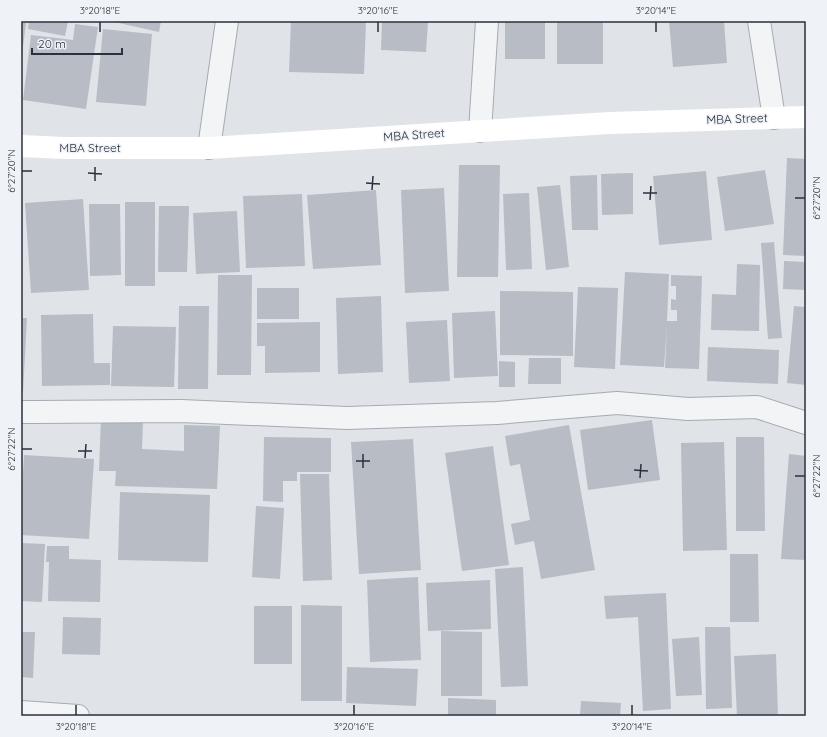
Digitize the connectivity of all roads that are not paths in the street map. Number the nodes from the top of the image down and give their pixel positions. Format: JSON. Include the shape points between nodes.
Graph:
{"nodes":[{"id":1,"x":227,"y":21,"type":"edge"},
{"id":2,"x":487,"y":21,"type":"edge"},
{"id":3,"x":759,"y":21,"type":"edge"},
{"id":4,"x":806,"y":117,"type":"edge"},
{"id":5,"x":774,"y":118,"type":"junction"},
{"id":6,"x":480,"y":131,"type":"junction"},
{"id":7,"x":21,"y":146,"type":"edge"},
{"id":8,"x":209,"y":148,"type":"junction"},
{"id":9,"x":21,"y":412,"type":"edge"},
{"id":10,"x":806,"y":423,"type":"edge"},
{"id":11,"x":21,"y":712,"type":"edge"},
{"id":12,"x":78,"y":716,"type":"edge"}],
"edges":[{"from":1,"to":8,"type":"street"},
{"from":2,"to":6,"type":"street"},
{"from":3,"to":5,"type":"street"},
{"from":4,"to":5,"type":"street","name":"MBA Street"},
{"from":5,"to":6,"type":"street","name":"MBA Street","via":[[610,123]]},
{"from":6,"to":8,"type":"street","name":"MBA Street"},
{"from":7,"to":8,"type":"street","name":"MBA Street"},
{"from":9,"to":10,"type":"street","via":[[181,411],[347,418],[497,414],[617,403],[688,409],[757,407]]},
{"from":11,"to":12,"type":"street"}]}
